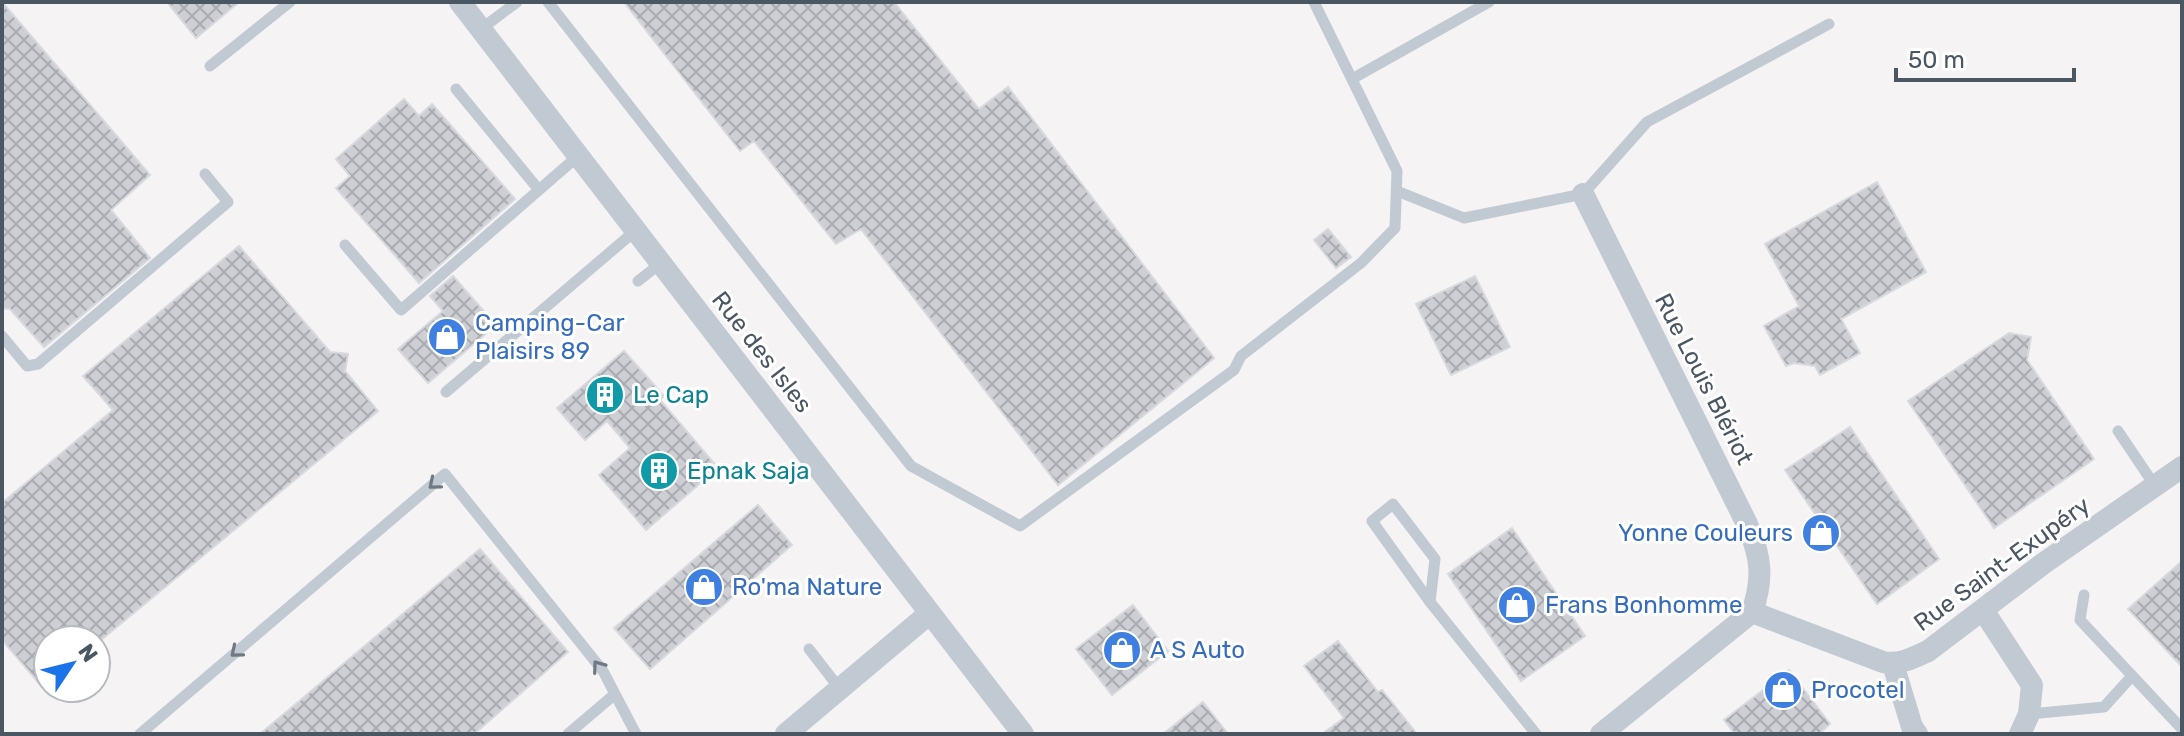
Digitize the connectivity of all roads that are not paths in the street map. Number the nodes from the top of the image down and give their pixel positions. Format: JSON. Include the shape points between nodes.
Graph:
{"nodes":[{"id":1,"x":290,"y":2,"type":"edge"},
{"id":2,"x":460,"y":2,"type":"edge"},
{"id":3,"x":517,"y":2,"type":"edge"},
{"id":4,"x":548,"y":2,"type":"edge"},
{"id":5,"x":1314,"y":2,"type":"edge"},
{"id":6,"x":1489,"y":2,"type":"edge"},
{"id":7,"x":1829,"y":24,"type":"dead end"},
{"id":8,"x":481,"y":29,"type":"junction"},
{"id":9,"x":210,"y":66,"type":"dead end"},
{"id":10,"x":1352,"y":79,"type":"junction"},
{"id":11,"x":456,"y":89,"type":"dead end"},
{"id":12,"x":578,"y":156,"type":"junction"},
{"id":13,"x":205,"y":174,"type":"dead end"},
{"id":14,"x":539,"y":190,"type":"junction"},
{"id":15,"x":1397,"y":191,"type":"junction"},
{"id":16,"x":1583,"y":194,"type":"junction"},
{"id":17,"x":635,"y":231,"type":"junction"},
{"id":18,"x":345,"y":245,"type":"dead end"},
{"id":19,"x":661,"y":263,"type":"junction"},
{"id":20,"x":638,"y":281,"type":"dead end"},
{"id":21,"x":2,"y":336,"type":"edge"},
{"id":22,"x":446,"y":392,"type":"dead end"},
{"id":23,"x":2118,"y":431,"type":"dead end"},
{"id":24,"x":2182,"y":467,"type":"edge"},
{"id":25,"x":2155,"y":486,"type":"junction"},
{"id":26,"x":2084,"y":595,"type":"dead end"},
{"id":27,"x":1430,"y":602,"type":"junction"},
{"id":28,"x":1755,"y":602,"type":"junction"},
{"id":29,"x":1983,"y":610,"type":"junction"},
{"id":30,"x":930,"y":613,"type":"junction"},
{"id":31,"x":809,"y":649,"type":"dead end"},
{"id":32,"x":1896,"y":674,"type":"junction"},
{"id":33,"x":2132,"y":676,"type":"junction"},
{"id":34,"x":840,"y":689,"type":"junction"},
{"id":35,"x":615,"y":694,"type":"junction"},
{"id":36,"x":2024,"y":724,"type":"edge"},
{"id":37,"x":2182,"y":729,"type":"edge"},
{"id":38,"x":140,"y":734,"type":"edge"},
{"id":39,"x":568,"y":734,"type":"edge"},
{"id":40,"x":636,"y":734,"type":"edge"},
{"id":41,"x":786,"y":734,"type":"edge"},
{"id":42,"x":1023,"y":734,"type":"edge"},
{"id":43,"x":1536,"y":734,"type":"edge"},
{"id":44,"x":1601,"y":734,"type":"edge"},
{"id":45,"x":1917,"y":734,"type":"edge"}],
"edges":[{"from":1,"to":9,"type":"lane"},
{"from":2,"to":8,"type":"street","name":"Rue des Isles"},
{"from":3,"to":8,"type":"lane"},
{"from":4,"to":15,"type":"lane","via":[[911,466],[1020,526],[1234,370],[1241,356],[1361,263],[1395,228]]},
{"from":5,"to":10,"type":"lane"},
{"from":6,"to":10,"type":"lane"},
{"from":7,"to":16,"type":"lane","via":[[1647,122]]},
{"from":8,"to":12,"type":"street","name":"Rue des Isles"},
{"from":10,"to":15,"type":"lane","via":[[1397,171]]},
{"from":11,"to":14,"type":"lane"},
{"from":12,"to":14,"type":"lane"},
{"from":12,"to":17,"type":"street","name":"Rue des Isles"},
{"from":13,"to":21,"type":"lane","via":[[228,202],[38,364],[27,366]]},
{"from":14,"to":18,"type":"lane","via":[[401,310]]},
{"from":15,"to":16,"type":"lane","via":[[1464,218]]},
{"from":16,"to":28,"type":"street","name":"Rue Louis Blériot","via":[[1758,550]]},
{"from":17,"to":19,"type":"street","name":"Rue des Isles"},
{"from":17,"to":22,"type":"lane"},
{"from":19,"to":20,"type":"lane"},
{"from":19,"to":30,"type":"street","name":"Rue des Isles"},
{"from":23,"to":25,"type":"lane"},
{"from":24,"to":25,"type":"street","name":"Rue Saint-Exupéry"},
{"from":25,"to":29,"type":"street","name":"Rue Saint-Exupéry"},
{"from":26,"to":33,"type":"lane","via":[[2080,620]]},
{"from":27,"to":27,"type":"lane","via":[[1435,559],[1393,504],[1372,521]]},
{"from":27,"to":43,"type":"lane"},
{"from":28,"to":32,"type":"street"},
{"from":28,"to":44,"type":"street"},
{"from":29,"to":32,"type":"street","name":"Rue Saint-Exupéry"},
{"from":29,"to":36,"type":"street","via":[[2032,685]]},
{"from":30,"to":34,"type":"street"},
{"from":30,"to":42,"type":"street","name":"Rue des Isles"},
{"from":31,"to":34,"type":"lane"},
{"from":32,"to":45,"type":"street"},
{"from":33,"to":36,"type":"lane","via":[[2104,707]]},
{"from":33,"to":37,"type":"lane"},
{"from":34,"to":41,"type":"street"},
{"from":35,"to":38,"type":"lane","one_way":true,"via":[[603,671],[445,474]]},
{"from":35,"to":39,"type":"lane"},
{"from":35,"to":40,"type":"lane"}]}
